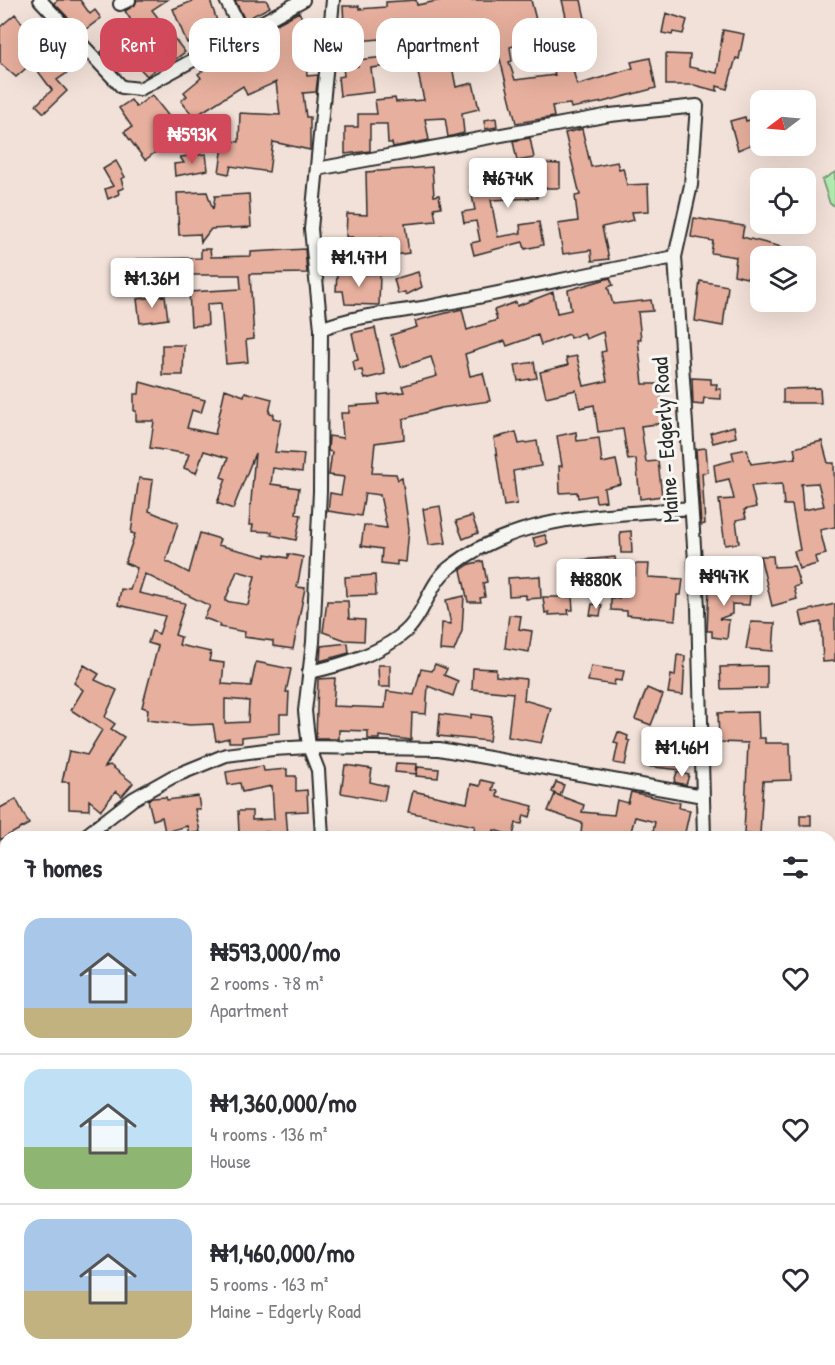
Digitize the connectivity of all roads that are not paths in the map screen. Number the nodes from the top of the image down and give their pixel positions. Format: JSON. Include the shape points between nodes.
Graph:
{"nodes":[{"id":1,"x":40,"y":0,"type":"edge"},
{"id":2,"x":225,"y":0,"type":"edge"},
{"id":3,"x":303,"y":0,"type":"edge"},
{"id":4,"x":333,"y":0,"type":"edge"},
{"id":5,"x":235,"y":18,"type":"edge"},
{"id":6,"x":271,"y":18,"type":"edge"},
{"id":7,"x":189,"y":63,"type":"edge"},
{"id":8,"x":317,"y":169,"type":"junction"},
{"id":9,"x":675,"y":257,"type":"junction"},
{"id":10,"x":321,"y":329,"type":"junction"},
{"id":11,"x":690,"y":508,"type":"junction"},
{"id":12,"x":309,"y":672,"type":"junction"},
{"id":13,"x":309,"y":747,"type":"junction"},
{"id":14,"x":703,"y":796,"type":"junction"},
{"id":15,"x":92,"y":831,"type":"edge"},
{"id":16,"x":322,"y":831,"type":"edge"},
{"id":17,"x":704,"y":831,"type":"edge"}],
"edges":[{"from":1,"to":7,"type":"street","via":[[122,87],[140,89]]},
{"from":2,"to":5,"type":"street"},
{"from":3,"to":6,"type":"street"},
{"from":4,"to":8,"type":"street"},
{"from":8,"to":9,"type":"street","name":"Maine - Edgerly Road","via":[[578,121],[697,106],[691,185]]},
{"from":8,"to":10,"type":"street","via":[[311,229]]},
{"from":9,"to":10,"type":"street","via":[[437,306],[337,322]]},
{"from":9,"to":11,"type":"street","name":"Maine - Edgerly Road"},
{"from":10,"to":12,"type":"street","via":[[320,491]]},
{"from":11,"to":12,"type":"street","via":[[592,514],[536,524],[481,548],[448,569],[409,628],[375,651],[341,665]]},
{"from":11,"to":14,"type":"street","name":"Maine - Edgerly Road","via":[[698,607]]},
{"from":12,"to":13,"type":"street","via":[[305,711]]},
{"from":13,"to":14,"type":"street","via":[[439,749]]},
{"from":13,"to":15,"type":"street","via":[[226,755],[172,777]]},
{"from":13,"to":16,"type":"street","via":[[318,770]]},
{"from":14,"to":17,"type":"street","name":"Maine - Edgerly Road"}]}
